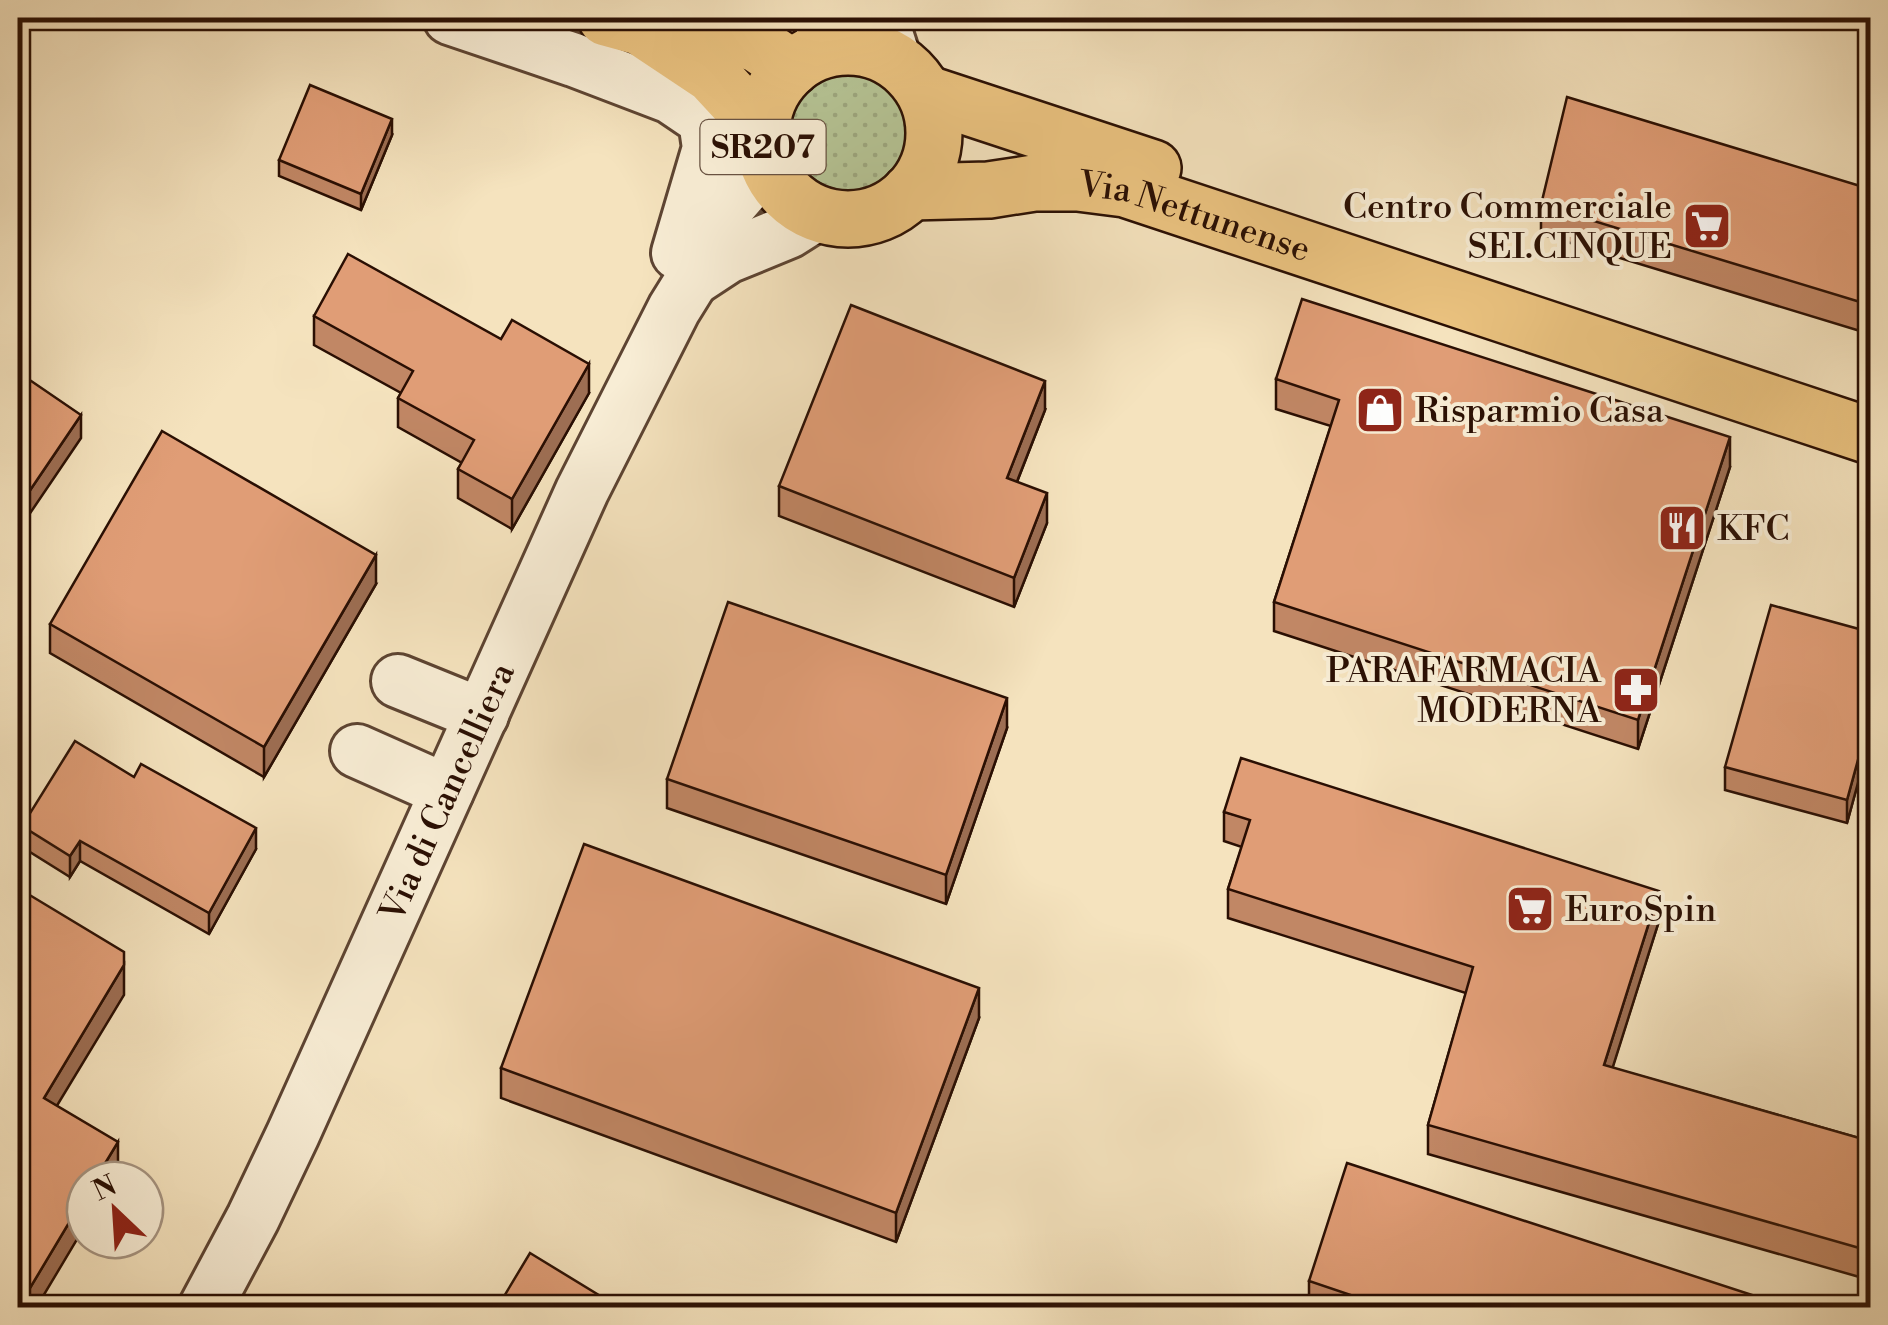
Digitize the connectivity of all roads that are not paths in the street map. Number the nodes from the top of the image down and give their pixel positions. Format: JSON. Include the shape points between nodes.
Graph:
{"nodes":[{"id":1,"x":450,"y":18,"type":"edge"},
{"id":2,"x":622,"y":22,"type":"edge"},
{"id":3,"x":814,"y":47,"type":"edge"},
{"id":4,"x":900,"y":57,"type":"edge"},
{"id":5,"x":765,"y":146,"type":"junction"},
{"id":6,"x":910,"y":192,"type":"junction"},
{"id":7,"x":818,"y":213,"type":"junction"},
{"id":8,"x":683,"y":295,"type":"junction"},
{"id":9,"x":1870,"y":398,"type":"edge"},
{"id":10,"x":1870,"y":436,"type":"edge"},
{"id":11,"x":398,"y":681,"type":"dead end"},
{"id":12,"x":482,"y":716,"type":"junction"},
{"id":13,"x":358,"y":751,"type":"dead end"},
{"id":14,"x":447,"y":791,"type":"junction"},
{"id":15,"x":204,"y":1308,"type":"edge"}],
"edges":[{"from":1,"to":8,"type":"street","via":[[671,97],[704,120],[709,148],[669,285]]},
{"from":2,"to":3,"type":"main road","number":"SR207"},
{"from":2,"to":5,"type":"main road","number":"SR207","via":[[712,75]]},
{"from":3,"to":4,"type":"main road","name":"Via Nettunense"},
{"from":3,"to":5,"type":"main road","number":"SR207","via":[[766,106]]},
{"from":4,"to":6,"type":"main road","via":[[933,118],[926,170]]},
{"from":4,"to":9,"type":"main road","name":"Via Nettunense"},
{"from":5,"to":7,"type":"main road","number":"SR207","via":[[775,179]]},
{"from":5,"to":8,"type":"street","name":"Via di Cancelliera"},
{"from":6,"to":7,"type":"main road","name":"Via Nettunense","number":"SR207","via":[[867,217]]},
{"from":6,"to":10,"type":"main road","name":"Via Nettunense","number":"SR207","via":[[1034,182],[1125,189]]},
{"from":7,"to":8,"type":"street","via":[[726,257]]},
{"from":8,"to":12,"type":"street","name":"Via di Cancelliera","via":[[582,491]]},
{"from":11,"to":12,"type":"street"},
{"from":12,"to":14,"type":"street","name":"Via di Cancelliera"},
{"from":13,"to":14,"type":"street"},
{"from":14,"to":15,"type":"street","name":"Via di Cancelliera","via":[[293,1134]]}]}
